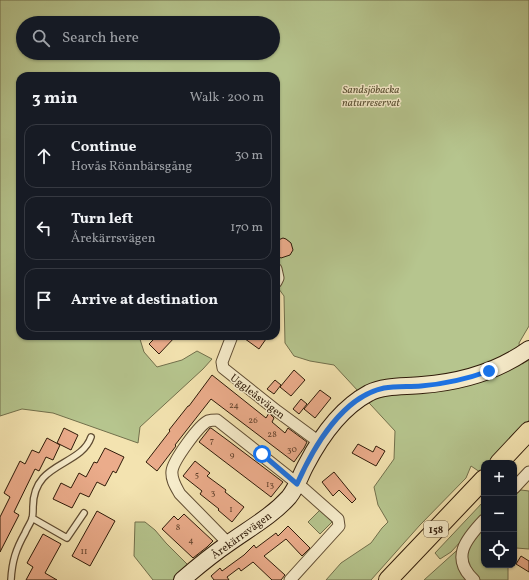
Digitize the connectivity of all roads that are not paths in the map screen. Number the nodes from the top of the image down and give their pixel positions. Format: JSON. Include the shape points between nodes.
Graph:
{"nodes":[{"id":1,"x":230,"y":340,"type":"edge"},
{"id":2,"x":529,"y":349,"type":"edge"},
{"id":3,"x":529,"y":431,"type":"edge"},
{"id":4,"x":91,"y":437,"type":"dead end"},
{"id":5,"x":318,"y":442,"type":"junction"},
{"id":6,"x":529,"y":447,"type":"edge"},
{"id":7,"x":502,"y":460,"type":"edge"},
{"id":8,"x":517,"y":460,"type":"edge"},
{"id":9,"x":529,"y":472,"type":"edge"},
{"id":10,"x":481,"y":482,"type":"edge"},
{"id":11,"x":297,"y":484,"type":"junction"},
{"id":12,"x":517,"y":485,"type":"edge"},
{"id":13,"x":482,"y":496,"type":"edge"},
{"id":14,"x":84,"y":512,"type":"dead end"},
{"id":15,"x":32,"y":518,"type":"junction"},
{"id":16,"x":481,"y":524,"type":"edge"},
{"id":17,"x":228,"y":543,"type":"junction"},
{"id":18,"x":11,"y":580,"type":"edge"},
{"id":19,"x":182,"y":580,"type":"edge"},
{"id":20,"x":290,"y":580,"type":"edge"},
{"id":21,"x":388,"y":580,"type":"edge"},
{"id":22,"x":403,"y":580,"type":"edge"},
{"id":23,"x":474,"y":580,"type":"edge"}],
"edges":[{"from":1,"to":5,"type":"street","name":"Uggleåsvägen","via":[[222,362],[223,368]]},
{"from":2,"to":5,"type":"street","name":"Årekärrsvägen","via":[[507,363],[471,377],[438,384],[385,388],[370,392],[352,404]]},
{"from":3,"to":7,"type":"main road"},
{"from":4,"to":15,"type":"lane","via":[[78,454],[50,471],[42,479],[33,500]]},
{"from":5,"to":11,"type":"street","name":"Årekärrsvägen"},
{"from":6,"to":8,"type":"main road"},
{"from":9,"to":12,"type":"street"},
{"from":10,"to":21,"type":"main road","number":"158"},
{"from":11,"to":17,"type":"street","name":"Årekärrsvägen","via":[[290,496],[276,509]]},
{"from":11,"to":17,"type":"street","via":[[217,420],[204,424],[175,460],[173,480],[180,494]]},
{"from":11,"to":20,"type":"street","via":[[338,519],[339,526]]},
{"from":13,"to":22,"type":"main road","number":"158"},
{"from":14,"to":15,"type":"lane","via":[[68,538]]},
{"from":15,"to":18,"type":"lane","via":[[12,563]]},
{"from":16,"to":23,"type":"street","via":[[461,556],[466,572]]},
{"from":17,"to":19,"type":"street","name":"Årekärrsvägen"}]}
